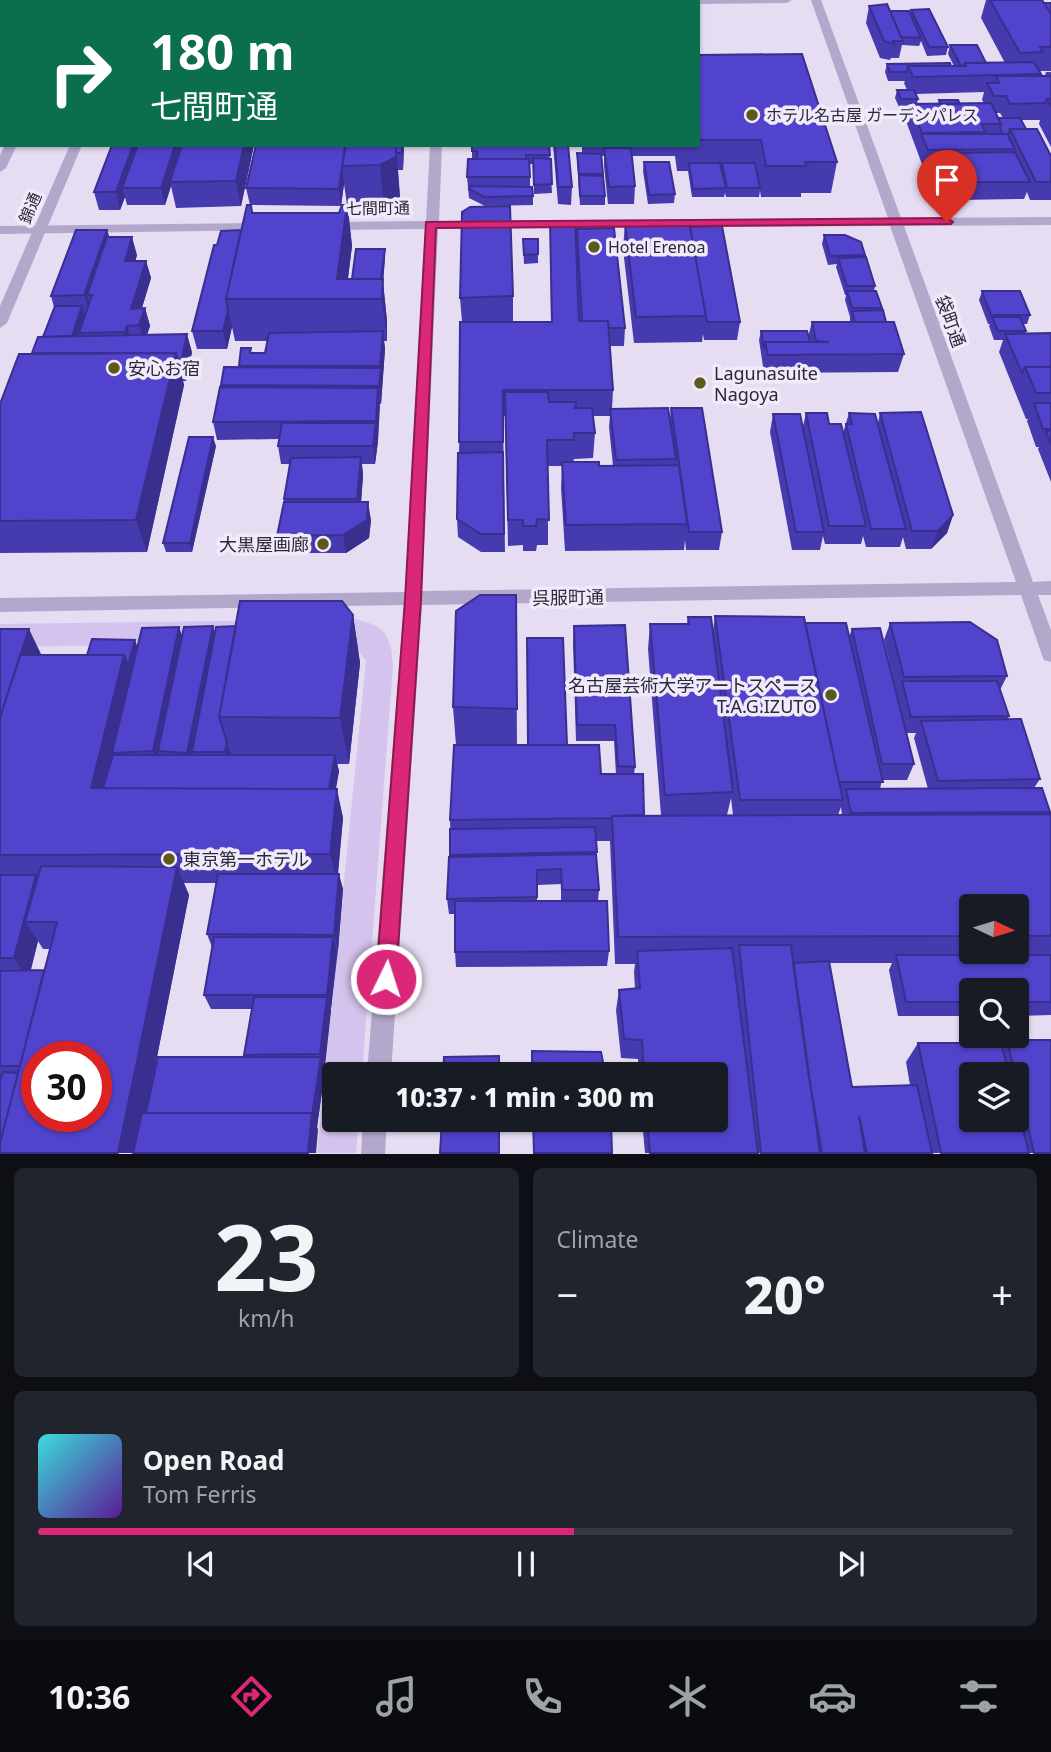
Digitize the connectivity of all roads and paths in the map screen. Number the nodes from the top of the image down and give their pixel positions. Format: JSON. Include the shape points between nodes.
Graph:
{"nodes":[{"id":1,"x":787,"y":0,"type":"edge"},
{"id":2,"x":816,"y":0,"type":"edge"},
{"id":3,"x":700,"y":1,"type":"edge"},
{"id":4,"x":10,"y":147,"type":"edge"},
{"id":5,"x":75,"y":147,"type":"edge"},
{"id":6,"x":436,"y":147,"type":"edge"},
{"id":7,"x":0,"y":168,"type":"edge"},
{"id":8,"x":1051,"y":221,"type":"edge"},
{"id":9,"x":895,"y":222,"type":"junction"},
{"id":10,"x":430,"y":225,"type":"junction"},
{"id":11,"x":280,"y":226,"type":"edge"},
{"id":12,"x":307,"y":226,"type":"edge"},
{"id":13,"x":39,"y":229,"type":"junction"},
{"id":14,"x":0,"y":230,"type":"edge"},
{"id":15,"x":0,"y":323,"type":"edge"},
{"id":16,"x":1027,"y":588,"type":"junction"},
{"id":17,"x":1051,"y":588,"type":"edge"},
{"id":18,"x":413,"y":600,"type":"junction"},
{"id":19,"x":0,"y":605,"type":"edge"},
{"id":20,"x":1051,"y":655,"type":"edge"},
{"id":21,"x":380,"y":1062,"type":"edge"},
{"id":22,"x":374,"y":1132,"type":"edge"},
{"id":23,"x":373,"y":1153,"type":"edge"}],
"edges":[{"from":1,"to":3,"type":"street"},
{"from":2,"to":9,"type":"street","name":"袋町通"},
{"from":4,"to":7,"type":"street"},
{"from":5,"to":13,"type":"street","name":"錦通"},
{"from":6,"to":10,"type":"street"},
{"from":8,"to":9,"type":"street","name":"七間町通"},
{"from":9,"to":10,"type":"street","name":"七間町通"},
{"from":9,"to":16,"type":"street","name":"袋町通"},
{"from":10,"to":12,"type":"street","name":"七間町通"},
{"from":10,"to":18,"type":"street"},
{"from":11,"to":13,"type":"street"},
{"from":13,"to":14,"type":"street"},
{"from":13,"to":15,"type":"street","name":"錦通"},
{"from":16,"to":17,"type":"street","name":"呉服町通"},
{"from":16,"to":18,"type":"street","name":"呉服町通"},
{"from":16,"to":20,"type":"street","name":"袋町通"},
{"from":18,"to":19,"type":"street","name":"呉服町通"},
{"from":18,"to":21,"type":"street"},
{"from":22,"to":23,"type":"street"}]}
